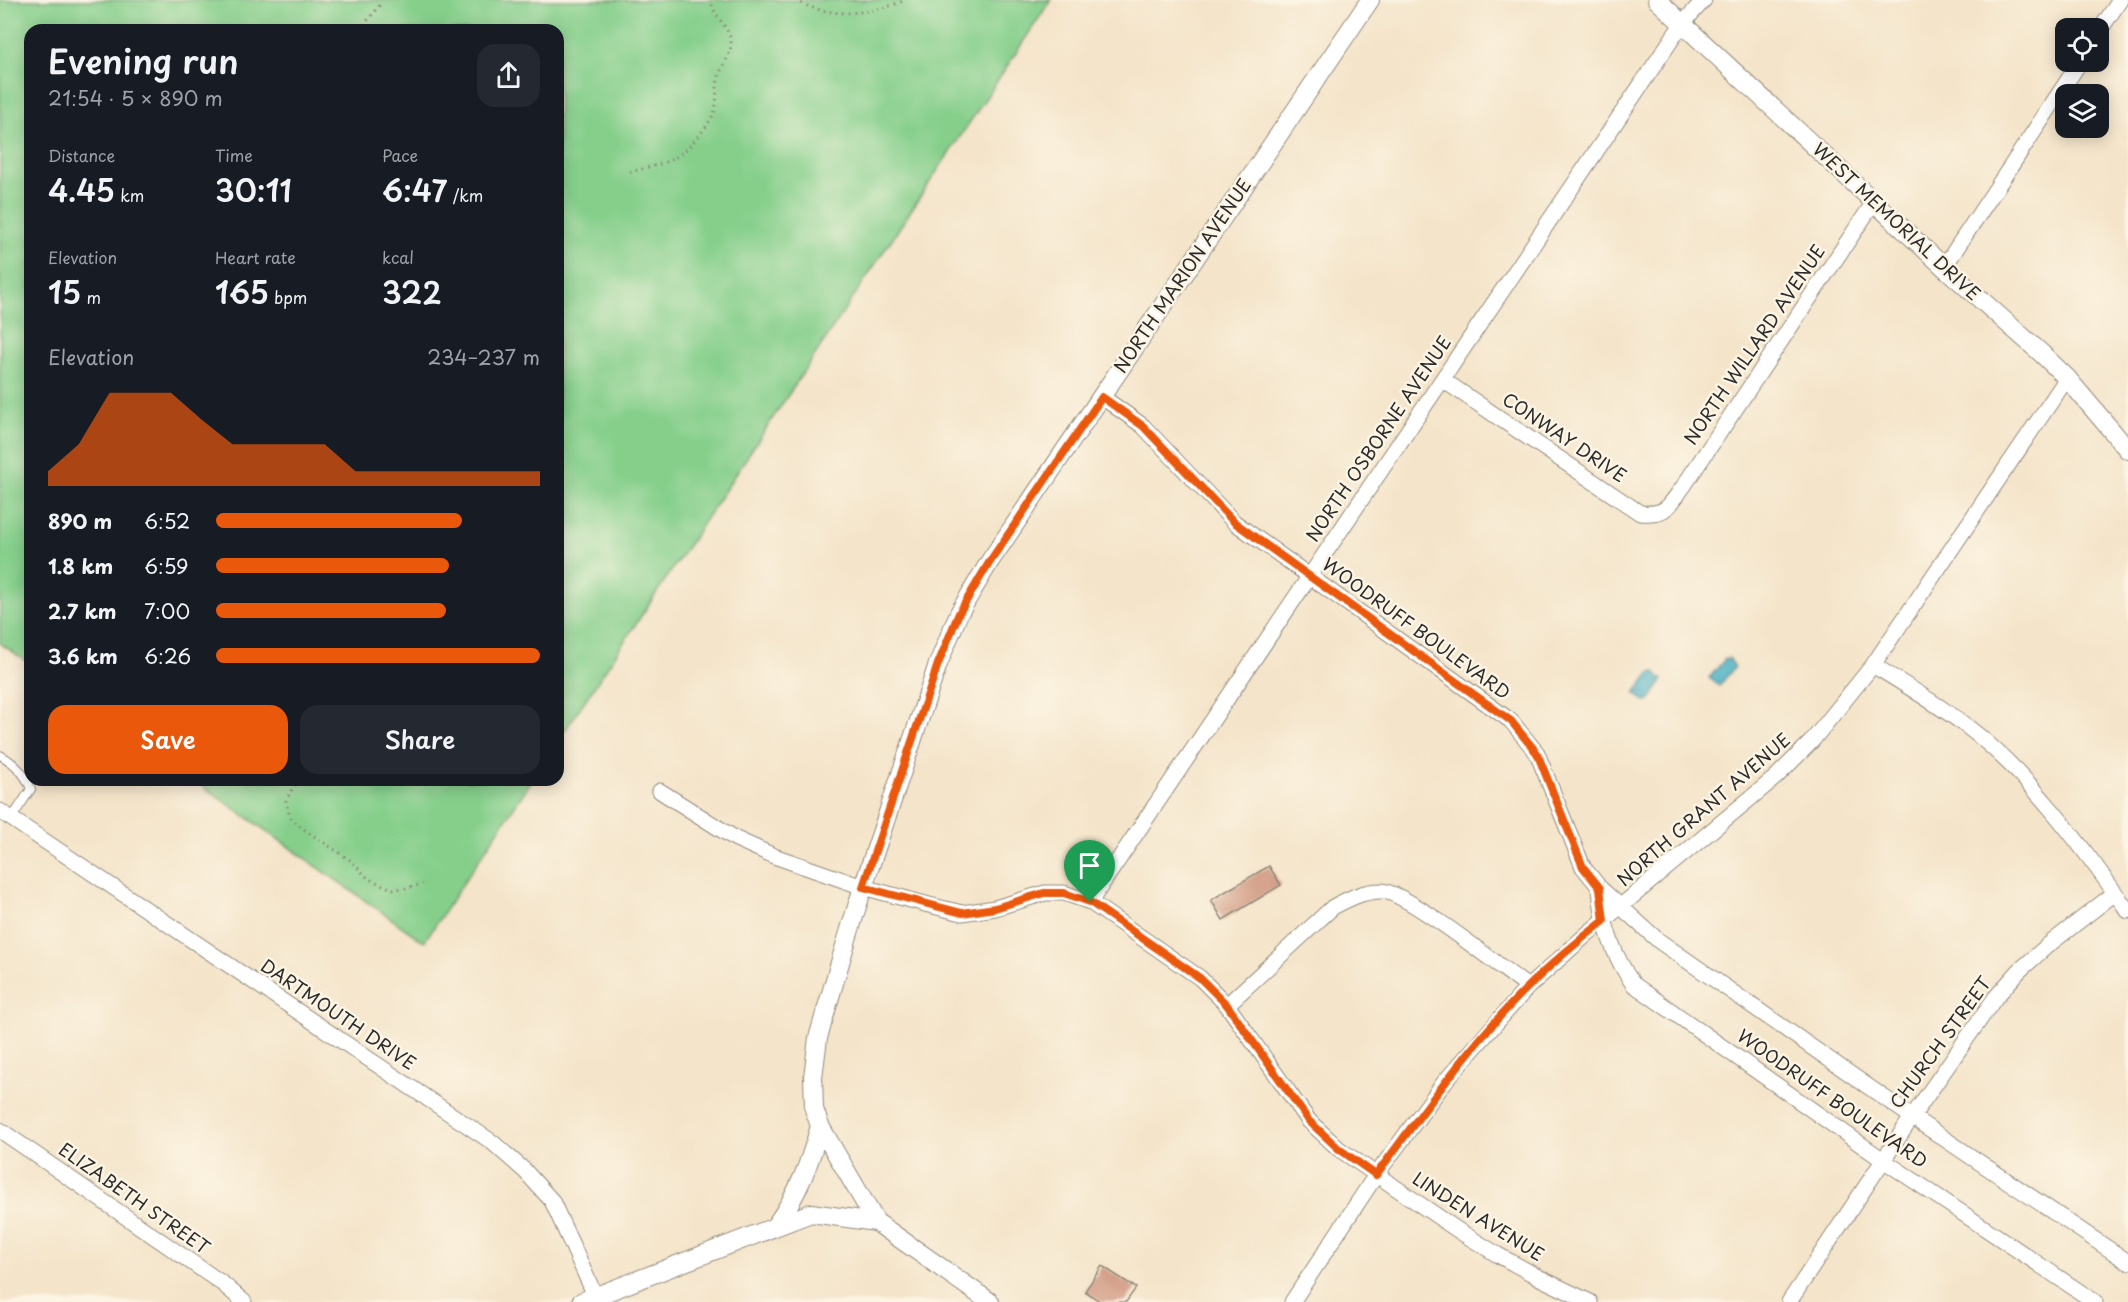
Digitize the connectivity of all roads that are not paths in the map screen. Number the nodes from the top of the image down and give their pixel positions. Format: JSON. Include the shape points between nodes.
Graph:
{"nodes":[{"id":1,"x":1370,"y":0,"type":"edge"},
{"id":2,"x":1657,"y":0,"type":"edge"},
{"id":3,"x":1704,"y":0,"type":"edge"},
{"id":4,"x":2120,"y":0,"type":"edge"},
{"id":5,"x":2108,"y":18,"type":"edge"},
{"id":6,"x":1682,"y":24,"type":"junction"},
{"id":7,"x":2073,"y":72,"type":"edge"},
{"id":8,"x":1874,"y":202,"type":"junction"},
{"id":9,"x":1944,"y":267,"type":"junction"},
{"id":10,"x":2067,"y":378,"type":"junction"},
{"id":11,"x":1443,"y":380,"type":"junction"},
{"id":12,"x":1102,"y":397,"type":"junction"},
{"id":13,"x":2128,"y":450,"type":"edge"},
{"id":14,"x":1667,"y":508,"type":"joint"},
{"id":15,"x":1310,"y":576,"type":"junction"},
{"id":16,"x":1873,"y":665,"type":"junction"},
{"id":17,"x":0,"y":755,"type":"edge"},
{"id":18,"x":24,"y":774,"type":"edge"},
{"id":19,"x":30,"y":786,"type":"edge"},
{"id":20,"x":660,"y":791,"type":"dead end"},
{"id":21,"x":6,"y":815,"type":"edge"},
{"id":22,"x":863,"y":887,"type":"junction"},
{"id":23,"x":1600,"y":888,"type":"junction"},
{"id":24,"x":2115,"y":893,"type":"junction"},
{"id":25,"x":1090,"y":902,"type":"junction"},
{"id":26,"x":1622,"y":906,"type":"junction"},
{"id":27,"x":2128,"y":911,"type":"edge"},
{"id":28,"x":1604,"y":921,"type":"junction"},
{"id":29,"x":1528,"y":987,"type":"junction"},
{"id":30,"x":1227,"y":1005,"type":"junction"},
{"id":31,"x":1912,"y":1118,"type":"junction"},
{"id":32,"x":820,"y":1126,"type":"junction"},
{"id":33,"x":0,"y":1130,"type":"edge"},
{"id":34,"x":1883,"y":1160,"type":"junction"},
{"id":35,"x":1376,"y":1175,"type":"junction"},
{"id":36,"x":876,"y":1222,"type":"junction"},
{"id":37,"x":775,"y":1227,"type":"junction"},
{"id":38,"x":2128,"y":1262,"type":"edge"},
{"id":39,"x":592,"y":1300,"type":"edge"},
{"id":40,"x":244,"y":1302,"type":"edge"},
{"id":41,"x":990,"y":1302,"type":"edge"},
{"id":42,"x":1292,"y":1302,"type":"edge"},
{"id":43,"x":1590,"y":1302,"type":"edge"},
{"id":44,"x":1789,"y":1302,"type":"edge"},
{"id":45,"x":2095,"y":1302,"type":"edge"}],
"edges":[{"from":1,"to":12,"type":"street","name":"NORTH MARION AVENUE"},
{"from":2,"to":6,"type":"street","name":"WEST MEMORIAL DRIVE"},
{"from":3,"to":6,"type":"street","name":"NORTH OSBORNE AVENUE"},
{"from":4,"to":5,"type":"street"},
{"from":6,"to":8,"type":"street","name":"WEST MEMORIAL DRIVE"},
{"from":6,"to":11,"type":"street","name":"NORTH OSBORNE AVENUE"},
{"from":7,"to":9,"type":"street"},
{"from":8,"to":9,"type":"street","name":"WEST MEMORIAL DRIVE"},
{"from":8,"to":14,"type":"street","name":"NORTH WILLARD AVENUE"},
{"from":9,"to":10,"type":"street","name":"WEST MEMORIAL DRIVE"},
{"from":10,"to":13,"type":"street","name":"WEST MEMORIAL DRIVE"},
{"from":10,"to":16,"type":"street","name":"NORTH GRANT AVENUE"},
{"from":11,"to":14,"type":"street","name":"CONWAY DRIVE","via":[[1640,513],[1655,514]]},
{"from":11,"to":15,"type":"street","name":"NORTH OSBORNE AVENUE"},
{"from":12,"to":15,"type":"street","name":"WOODRUFF BOULEVARD","via":[[1143,426],[1234,522]]},
{"from":12,"to":22,"type":"street","name":"NORTH MARION AVENUE","via":[[959,613]]},
{"from":15,"to":23,"type":"street","name":"WOODRUFF BOULEVARD","via":[[1511,721],[1537,753],[1583,867]]},
{"from":15,"to":25,"type":"street","name":"NORTH OSBORNE AVENUE"},
{"from":16,"to":24,"type":"street","via":[[1966,726],[2006,761],[2042,798]]},
{"from":16,"to":26,"type":"street","name":"NORTH GRANT AVENUE","via":[[1811,742],[1776,777]]},
{"from":17,"to":18,"type":"lane"},
{"from":19,"to":21,"type":"lane"},
{"from":20,"to":22,"type":"street","name":"LINDEN AVENUE","via":[[736,839]]},
{"from":21,"to":39,"type":"street","name":"DARTMOUTH DRIVE","via":[[492,1142],[552,1201]]},
{"from":22,"to":25,"type":"street","name":"LINDEN AVENUE","via":[[962,913],[1044,893],[1064,893]]},
{"from":22,"to":32,"type":"street","name":"NORTH MARION AVENUE","via":[[818,1038],[813,1077],[814,1109]]},
{"from":23,"to":26,"type":"street","name":"WOODRUFF BOULEVARD"},
{"from":23,"to":28,"type":"street","name":"WOODRUFF BOULEVARD"},
{"from":24,"to":27,"type":"street"},
{"from":24,"to":31,"type":"street","name":"CHURCH STREET","via":[[2019,971],[1995,998]]},
{"from":25,"to":30,"type":"street","name":"LINDEN AVENUE","via":[[1200,978]]},
{"from":26,"to":28,"type":"street","name":"NORTH GRANT AVENUE"},
{"from":26,"to":31,"type":"street","name":"WOODRUFF BOULEVARD","via":[[1659,941]]},
{"from":28,"to":29,"type":"street","name":"NORTH GRANT AVENUE"},
{"from":28,"to":34,"type":"street","name":"WOODRUFF BOULEVARD","via":[[1612,948],[1634,984]]},
{"from":29,"to":30,"type":"street","via":[[1410,901],[1383,890],[1353,896],[1333,907]]},
{"from":29,"to":35,"type":"street","name":"NORTH GRANT AVENUE","via":[[1446,1080]]},
{"from":30,"to":35,"type":"street","name":"LINDEN AVENUE","via":[[1309,1121]]},
{"from":31,"to":34,"type":"street","name":"CHURCH STREET"},
{"from":31,"to":38,"type":"street","name":"WOODRUFF BOULEVARD"},
{"from":32,"to":36,"type":"street","name":"NORTH MARION AVENUE"},
{"from":32,"to":37,"type":"street","via":[[810,1162],[793,1200]]},
{"from":33,"to":40,"type":"street","name":"ELIZABETH STREET"},
{"from":34,"to":44,"type":"street","name":"CHURCH STREET"},
{"from":34,"to":45,"type":"street","name":"WOODRUFF BOULEVARD"},
{"from":35,"to":42,"type":"street","name":"NORTH GRANT AVENUE"},
{"from":35,"to":43,"type":"street","name":"LINDEN AVENUE","via":[[1498,1255]]},
{"from":36,"to":37,"type":"street","via":[[811,1213]]},
{"from":36,"to":41,"type":"street"},
{"from":37,"to":39,"type":"street"}]}
